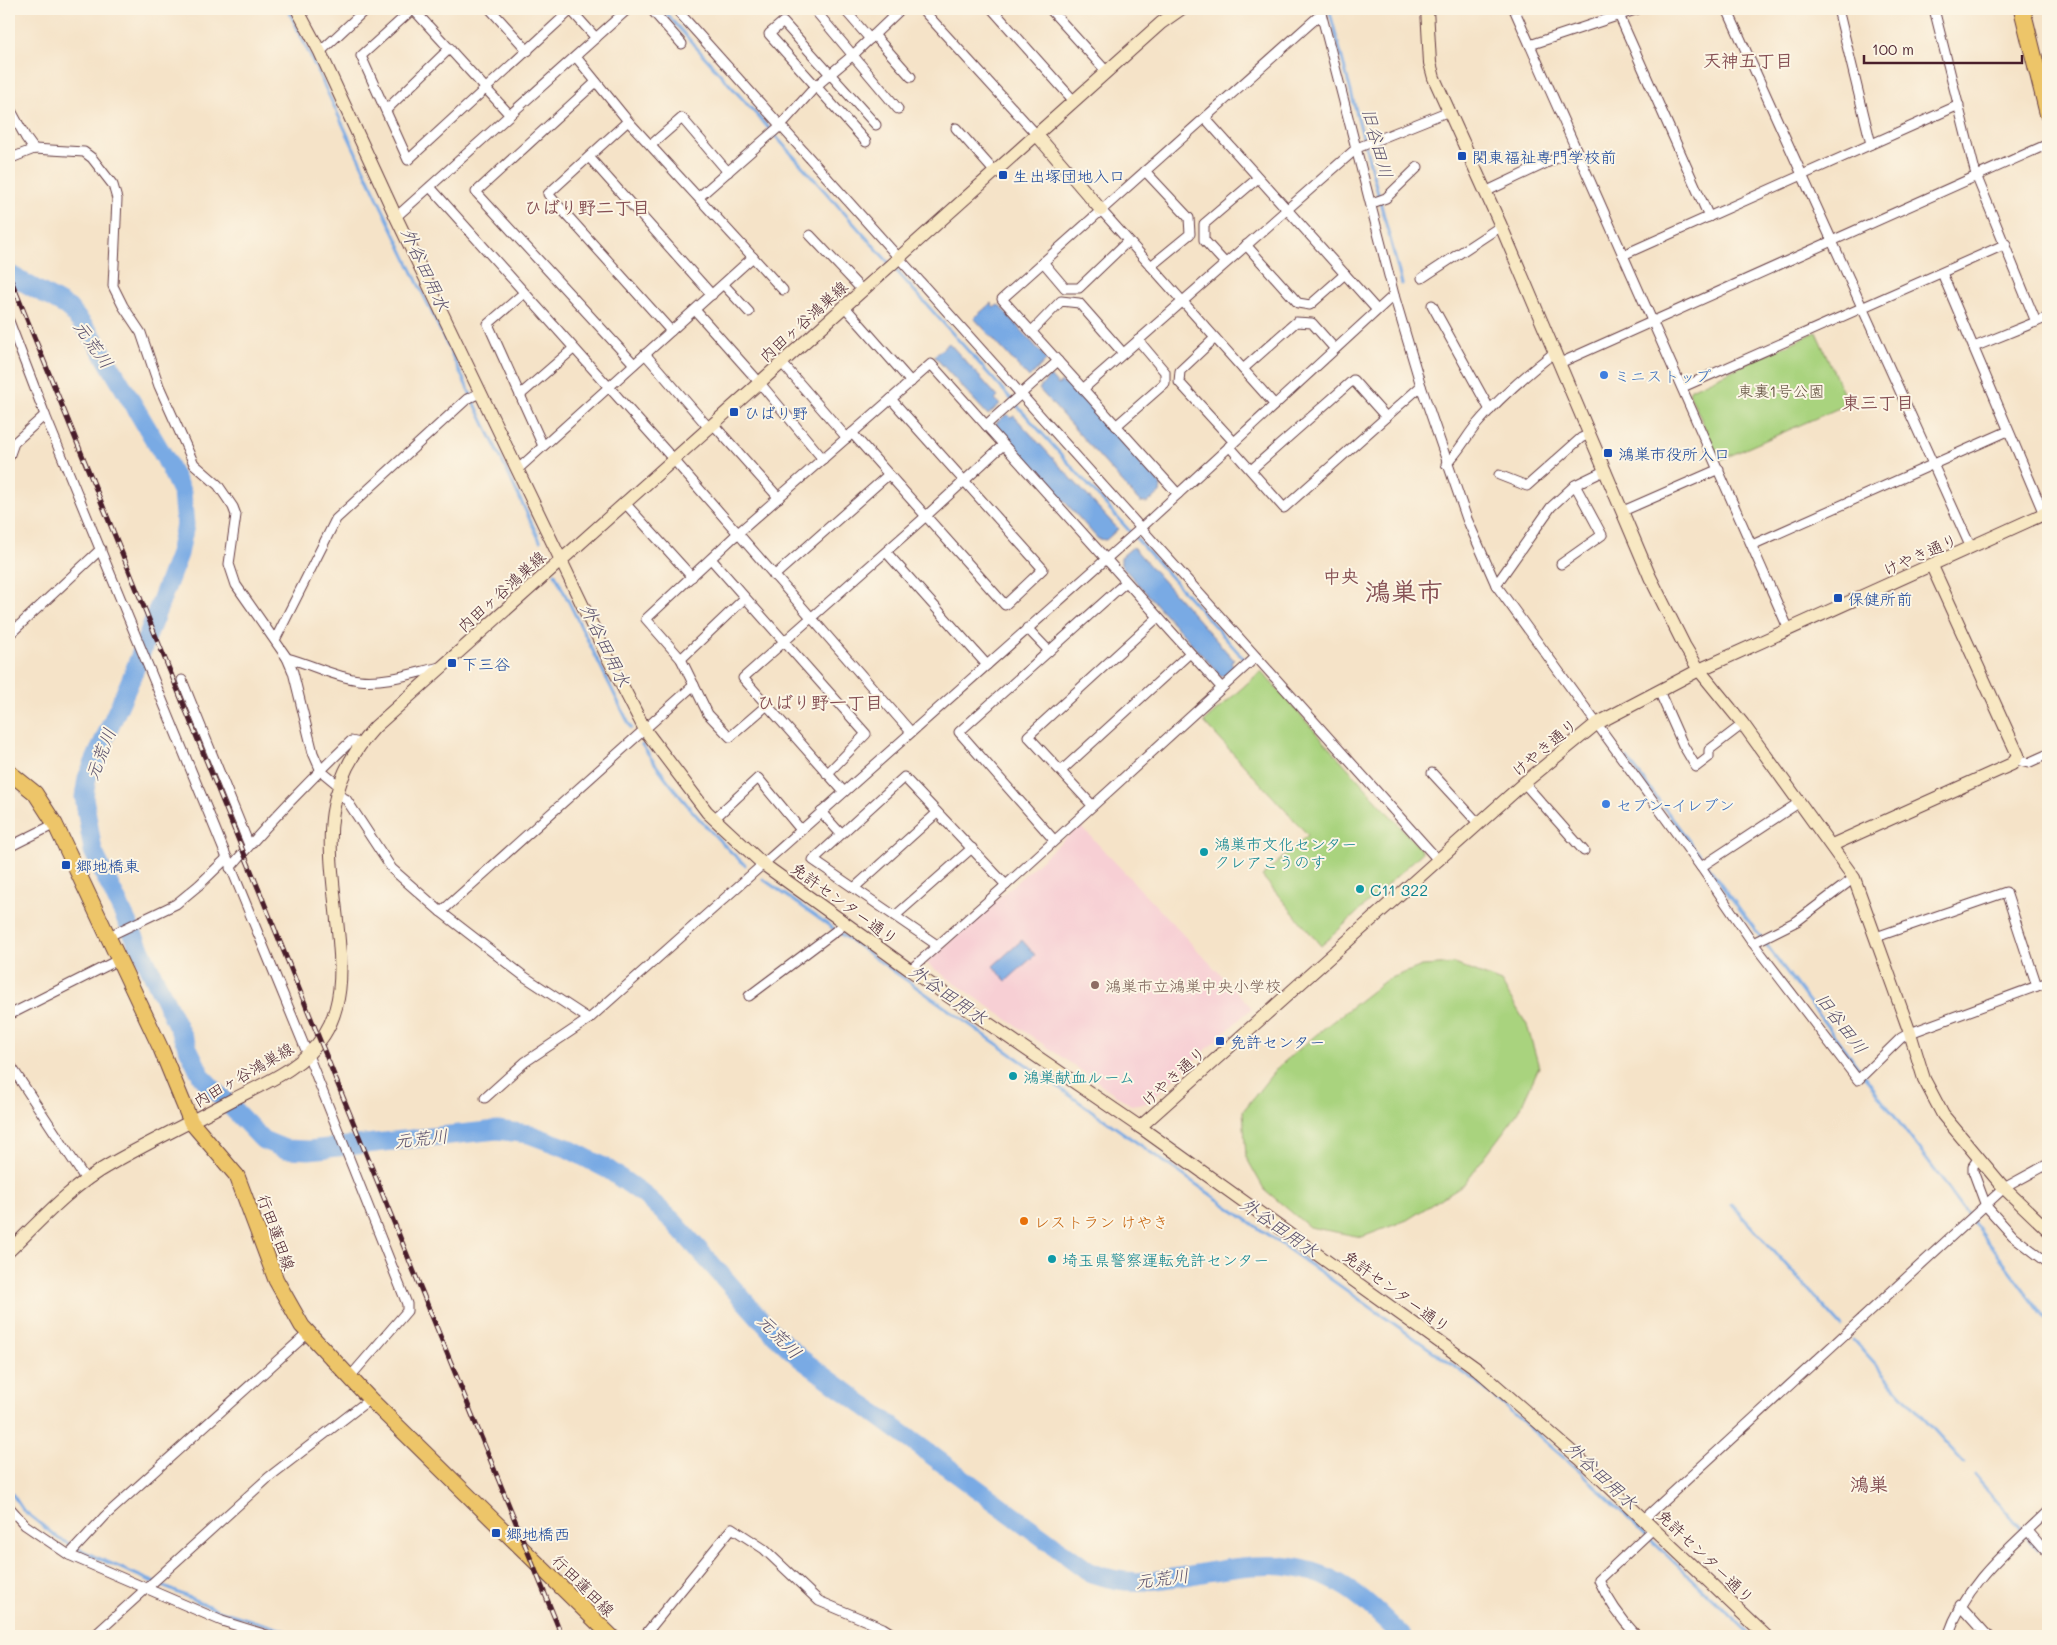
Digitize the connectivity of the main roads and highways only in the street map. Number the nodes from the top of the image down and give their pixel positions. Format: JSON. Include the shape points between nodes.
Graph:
{"nodes":[{"id":1,"x":2022,"y":9,"type":"edge"},
{"id":2,"x":2033,"y":9,"type":"edge"},
{"id":3,"x":2048,"y":70,"type":"edge"},
{"id":4,"x":2048,"y":114,"type":"edge"},
{"id":5,"x":9,"y":772,"type":"edge"},
{"id":6,"x":611,"y":1636,"type":"edge"}],
"edges":[{"from":1,"to":4,"type":"highway"},
{"from":2,"to":3,"type":"highway"},
{"from":5,"to":6,"type":"main road","name":"行田蓮田線","via":[[34,793],[55,824],[195,1120],[237,1176],[288,1305],[349,1378]]}]}
